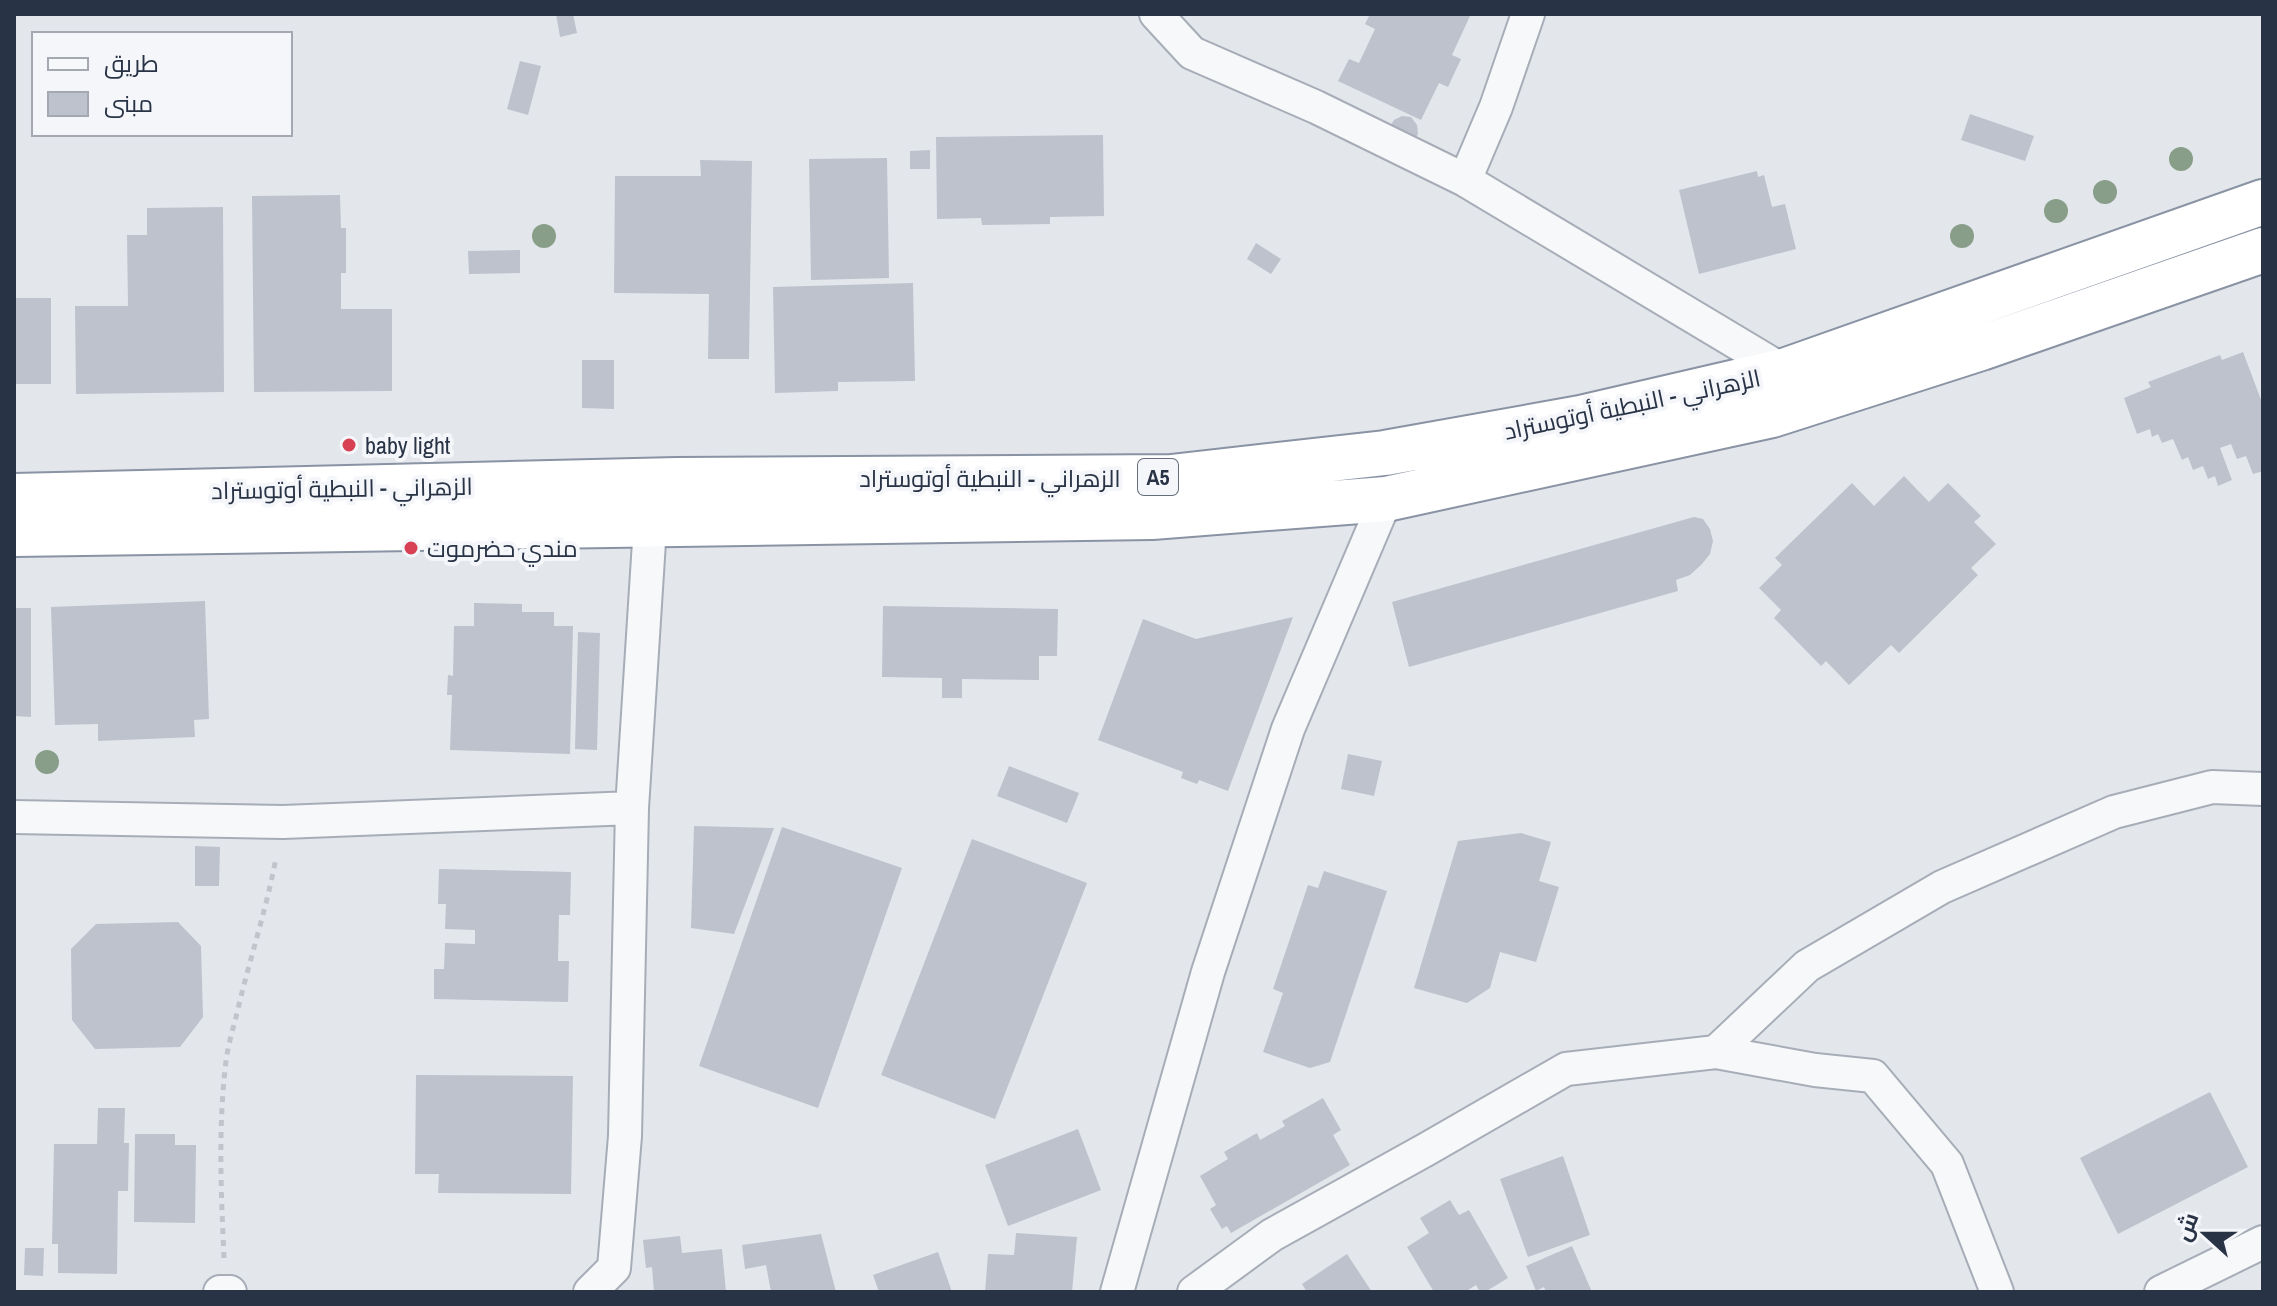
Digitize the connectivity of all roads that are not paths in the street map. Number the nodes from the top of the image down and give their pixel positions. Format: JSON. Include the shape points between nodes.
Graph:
{"nodes":[{"id":1,"x":1156,"y":14,"type":"edge"},
{"id":2,"x":1528,"y":14,"type":"edge"},
{"id":3,"x":1465,"y":180,"type":"junction"},
{"id":4,"x":2263,"y":202,"type":"edge"},
{"id":5,"x":2263,"y":250,"type":"edge"},
{"id":6,"x":1784,"y":371,"type":"junction"},
{"id":7,"x":14,"y":496,"type":"edge"},
{"id":8,"x":1386,"y":499,"type":"junction"},
{"id":9,"x":650,"y":526,"type":"junction"},
{"id":10,"x":14,"y":534,"type":"edge"},
{"id":11,"x":2263,"y":789,"type":"edge"},
{"id":12,"x":632,"y":808,"type":"junction"},
{"id":13,"x":14,"y":817,"type":"edge"},
{"id":14,"x":1716,"y":1052,"type":"junction"},
{"id":15,"x":2263,"y":1242,"type":"edge"},
{"id":16,"x":590,"y":1292,"type":"edge"},
{"id":17,"x":1117,"y":1292,"type":"edge"},
{"id":18,"x":1194,"y":1292,"type":"edge"},
{"id":19,"x":1997,"y":1292,"type":"edge"},
{"id":20,"x":2161,"y":1292,"type":"edge"}],
"edges":[{"from":1,"to":3,"type":"street","via":[[1192,53]]},
{"from":2,"to":3,"type":"street"},
{"from":3,"to":6,"type":"street"},
{"from":4,"to":6,"type":"highway","name":"الزهراني - النبطية أوتوستراد","number":"A5"},
{"from":5,"to":8,"type":"highway","name":"الزهراني - النبطية أوتوستراد","number":"A5","via":[[1772,415]]},
{"from":6,"to":7,"type":"highway","name":"الزهراني - النبطية أوتوستراد","number":"A5","via":[[1581,418],[1385,453],[1171,477],[677,480]]},
{"from":8,"to":9,"type":"highway","name":"الزهراني - النبطية أوتوستراد","number":"A5","via":[[1152,517]]},
{"from":8,"to":17,"type":"street","via":[[1288,729],[1208,972]]},
{"from":9,"to":10,"type":"highway","name":"الزهراني - النبطية أوتوستراد","number":"A5"},
{"from":9,"to":12,"type":"street"},
{"from":11,"to":14,"type":"street","via":[[2212,787],[2114,812],[1942,887],[1807,966]]},
{"from":12,"to":13,"type":"street","via":[[283,822]]},
{"from":12,"to":16,"type":"street","via":[[625,1136],[618,1224],[614,1268]]},
{"from":14,"to":18,"type":"street","via":[[1566,1069],[1272,1235]]},
{"from":14,"to":19,"type":"street","via":[[1873,1076],[1947,1164]]},
{"from":15,"to":20,"type":"street"}]}
